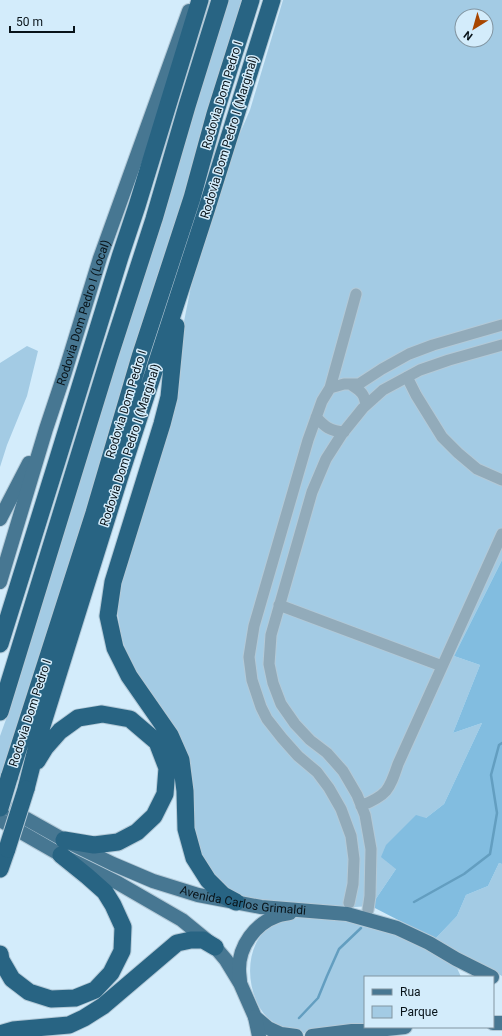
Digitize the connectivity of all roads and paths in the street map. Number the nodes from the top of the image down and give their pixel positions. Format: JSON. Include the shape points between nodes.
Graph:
{"nodes":[{"id":1,"x":193,"y":0,"type":"edge"},
{"id":2,"x":200,"y":0,"type":"edge"},
{"id":3,"x":220,"y":0,"type":"edge"},
{"id":4,"x":251,"y":0,"type":"edge"},
{"id":5,"x":272,"y":0,"type":"edge"},
{"id":6,"x":206,"y":211,"type":"junction"},
{"id":7,"x":356,"y":294,"type":"dead end"},
{"id":8,"x":502,"y":325,"type":"edge"},
{"id":9,"x":502,"y":345,"type":"edge"},
{"id":10,"x":407,"y":377,"type":"junction"},
{"id":11,"x":350,"y":384,"type":"junction"},
{"id":12,"x":330,"y":388,"type":"junction"},
{"id":13,"x":366,"y":405,"type":"junction"},
{"id":14,"x":316,"y":417,"type":"junction"},
{"id":15,"x":46,"y":429,"type":"junction"},
{"id":16,"x":344,"y":432,"type":"junction"},
{"id":17,"x":502,"y":480,"type":"edge"},
{"id":18,"x":0,"y":519,"type":"edge"},
{"id":19,"x":502,"y":534,"type":"edge"},
{"id":20,"x":0,"y":582,"type":"edge"},
{"id":21,"x":279,"y":605,"type":"junction"},
{"id":22,"x":0,"y":644,"type":"edge"},
{"id":23,"x":442,"y":666,"type":"junction"},
{"id":24,"x":0,"y":712,"type":"edge"},
{"id":25,"x":28,"y":781,"type":"junction"},
{"id":26,"x":0,"y":804,"type":"edge"},
{"id":27,"x":361,"y":806,"type":"junction"},
{"id":28,"x":0,"y":808,"type":"edge"},
{"id":29,"x":0,"y":820,"type":"edge"},
{"id":30,"x":63,"y":847,"type":"junction"},
{"id":31,"x":0,"y":869,"type":"edge"},
{"id":32,"x":236,"y":902,"type":"junction"},
{"id":33,"x":349,"y":902,"type":"dead end"},
{"id":34,"x":306,"y":910,"type":"junction"},
{"id":35,"x":368,"y":910,"type":"dead end"},
{"id":36,"x":215,"y":947,"type":"junction"},
{"id":37,"x":0,"y":954,"type":"edge"},
{"id":38,"x":456,"y":959,"type":"junction"},
{"id":39,"x":466,"y":976,"type":"edge"},
{"id":40,"x":490,"y":976,"type":"edge"},
{"id":41,"x":240,"y":983,"type":"junction"},
{"id":42,"x":399,"y":1028,"type":"edge"},
{"id":43,"x":256,"y":1029,"type":"edge"},
{"id":44,"x":0,"y":1034,"type":"edge"},
{"id":45,"x":365,"y":1034,"type":"edge"},
{"id":46,"x":296,"y":1036,"type":"edge"},
{"id":47,"x":312,"y":1036,"type":"edge"}],
"edges":[{"from":1,"to":15,"type":"main road","name":"Rodovia Dom Pedro I (Local)","via":[[100,258]]},
{"from":2,"to":22,"type":"highway"},
{"from":3,"to":24,"type":"highway"},
{"from":4,"to":28,"type":"highway","name":"Rodovia Dom Pedro I","bridge":true,"via":[[192,198]]},
{"from":5,"to":6,"type":"highway","name":"Rodovia Dom Pedro I (Marginal)"},
{"from":6,"to":25,"type":"highway","name":"Rodovia Dom Pedro I (Marginal)","via":[[120,473],[42,726]]},
{"from":6,"to":32,"type":"highway","via":[[180,303],[169,397],[113,582],[108,616],[115,648],[129,676],[170,735],[181,760],[186,829],[194,858],[208,880],[223,895]]},
{"from":7,"to":12,"type":"street"},
{"from":8,"to":11,"type":"street","via":[[409,354],[359,384]]},
{"from":9,"to":10,"type":"street","via":[[449,360]]},
{"from":10,"to":13,"type":"street","via":[[383,390]]},
{"from":10,"to":17,"type":"street","via":[[442,437],[477,469]]},
{"from":11,"to":12,"type":"street"},
{"from":11,"to":13,"type":"street","via":[[362,392]]},
{"from":12,"to":14,"type":"street"},
{"from":13,"to":16,"type":"street"},
{"from":14,"to":16,"type":"street","via":[[325,427],[336,432]]},
{"from":14,"to":33,"type":"street","via":[[254,626],[249,658],[254,686],[267,719],[298,756],[317,772],[341,809],[354,859]]},
{"from":15,"to":18,"type":"main road"},
{"from":15,"to":20,"type":"main road","name":"Rodovia Dom Pedro I (Local)"},
{"from":16,"to":21,"type":"street","via":[[326,459],[312,492]]},
{"from":19,"to":23,"type":"street"},
{"from":21,"to":23,"type":"street"},
{"from":21,"to":27,"type":"street","via":[[271,635],[269,664],[281,704],[310,740],[327,753],[343,771]]},
{"from":23,"to":27,"type":"street","via":[[391,784],[377,799]]},
{"from":25,"to":30,"type":"highway","via":[[45,748],[60,730],[78,718],[102,714],[130,719],[157,742],[167,768],[165,794],[154,816],[137,832],[118,842]]},
{"from":25,"to":31,"type":"highway","name":"Rodovia Dom Pedro I (Marginal)","bridge":true},
{"from":26,"to":30,"type":"main road","name":"Avenida Carlos Grimaldi"},
{"from":27,"to":35,"type":"street","via":[[371,849]]},
{"from":29,"to":30,"type":"main road","name":"Avenida Carlos Grimaldi"},
{"from":30,"to":32,"type":"main road","name":"Avenida Carlos Grimaldi","via":[[153,881],[198,895]]},
{"from":30,"to":36,"type":"main road","name":"Avenida Carlos Grimaldi","via":[[182,920]]},
{"from":30,"to":37,"type":"highway","via":[[87,876],[105,892],[122,927],[122,951],[112,973],[95,990],[75,998],[51,999],[29,992],[12,979]]},
{"from":32,"to":34,"type":"main road","name":"Avenida Carlos Grimaldi","via":[[261,907]]},
{"from":34,"to":38,"type":"main road","name":"Avenida Carlos Grimaldi","via":[[347,914],[397,928],[429,942]]},
{"from":34,"to":41,"type":"main road","via":[[278,915],[260,925],[246,943],[240,960]]},
{"from":36,"to":41,"type":"main road","name":"Avenida Carlos Grimaldi"},
{"from":36,"to":44,"type":"highway","via":[[203,940],[177,943],[103,1006],[84,1018],[69,1025],[13,1030]]},
{"from":38,"to":39,"type":"main road"},
{"from":38,"to":40,"type":"main road","name":"Avenida Carlos Grimaldi"},
{"from":41,"to":43,"type":"main road","name":"Avenida Carlos Grimaldi"},
{"from":42,"to":45,"type":"main road"},
{"from":43,"to":46,"type":"main road","name":"Avenida Carlos Grimaldi","via":[[268,1028],[281,1034]]},
{"from":45,"to":47,"type":"main road","via":[[352,1031]]}]}
